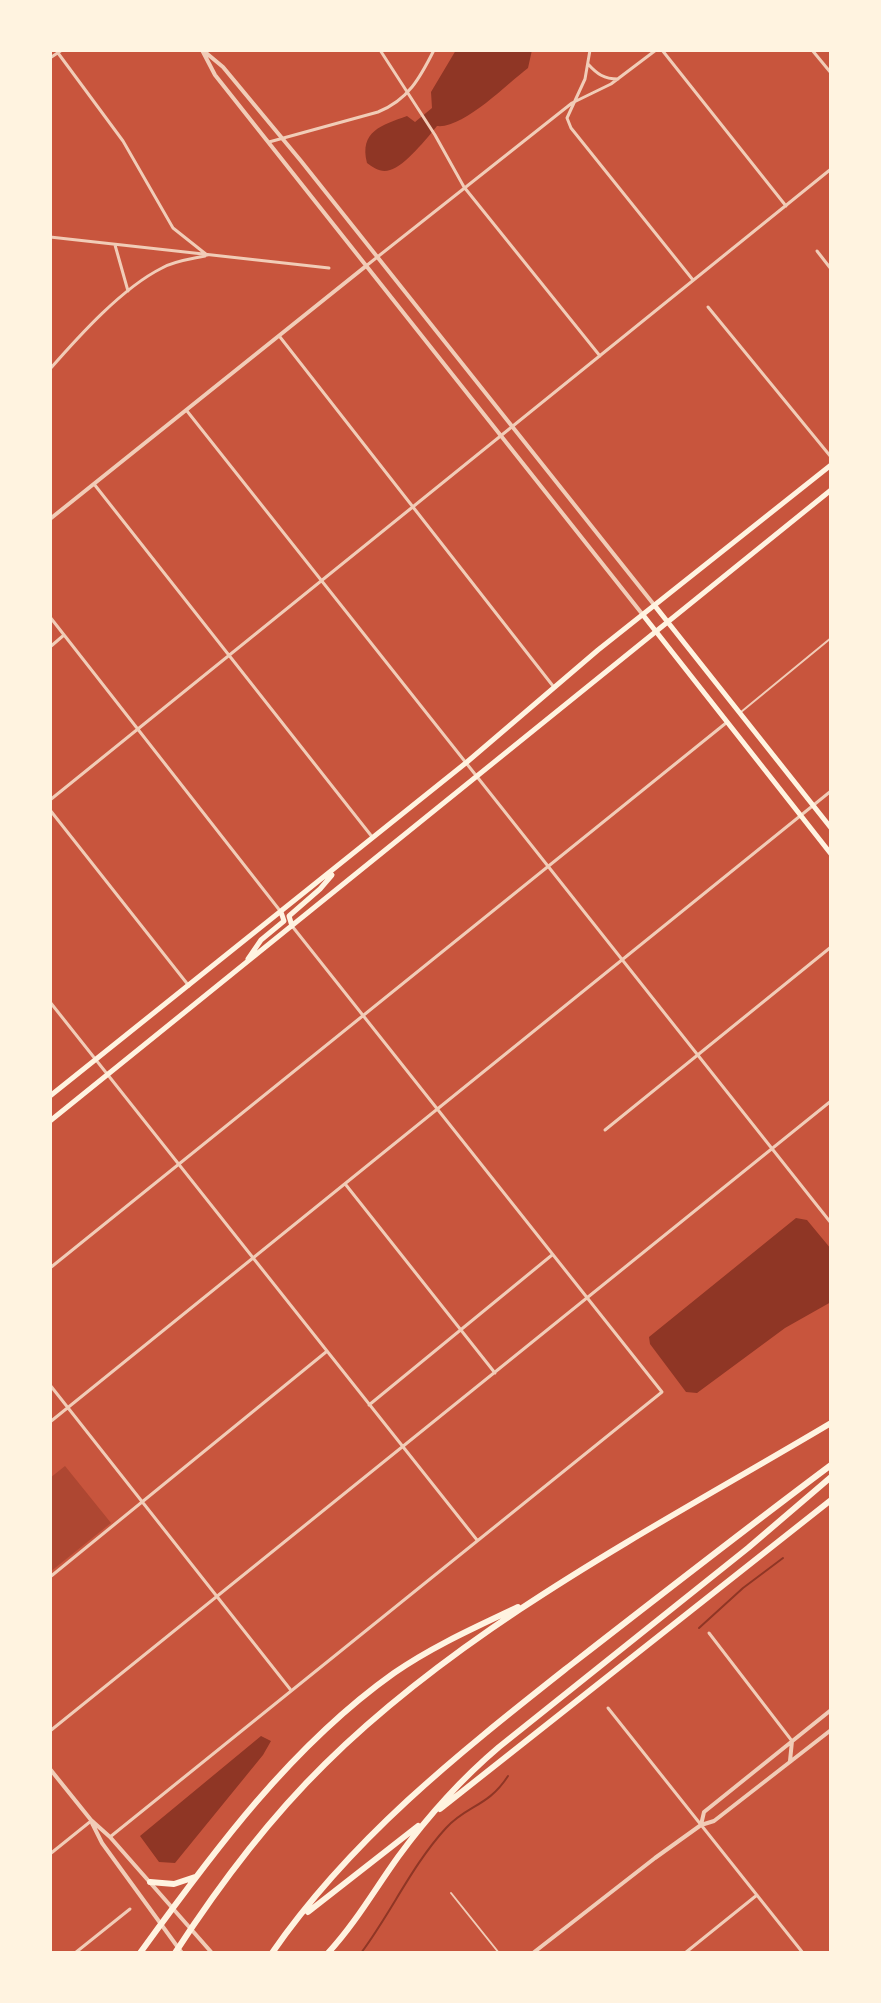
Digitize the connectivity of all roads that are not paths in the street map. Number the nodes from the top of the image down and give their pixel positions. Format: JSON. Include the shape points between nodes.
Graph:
{"nodes":[{"id":1,"x":203,"y":50,"type":"edge"},
{"id":2,"x":380,"y":50,"type":"edge"},
{"id":3,"x":434,"y":50,"type":"edge"},
{"id":4,"x":590,"y":50,"type":"edge"},
{"id":5,"x":656,"y":50,"type":"edge"},
{"id":6,"x":662,"y":50,"type":"edge"},
{"id":7,"x":812,"y":50,"type":"edge"},
{"id":8,"x":60,"y":52,"type":"edge"},
{"id":9,"x":50,"y":58,"type":"edge"},
{"id":10,"x":588,"y":64,"type":"junction"},
{"id":11,"x":831,"y":73,"type":"edge"},
{"id":12,"x":618,"y":79,"type":"junction"},
{"id":13,"x":407,"y":93,"type":"junction"},
{"id":14,"x":572,"y":103,"type":"junction"},
{"id":15,"x":283,"y":139,"type":"junction"},
{"id":16,"x":269,"y":142,"type":"junction"},
{"id":17,"x":831,"y":169,"type":"edge"},
{"id":18,"x":464,"y":187,"type":"junction"},
{"id":19,"x":786,"y":206,"type":"junction"},
{"id":20,"x":50,"y":237,"type":"edge"},
{"id":21,"x":114,"y":243,"type":"junction"},
{"id":22,"x":817,"y":251,"type":"dead end"},
{"id":23,"x":207,"y":255,"type":"junction"},
{"id":24,"x":378,"y":257,"type":"junction"},
{"id":25,"x":366,"y":266,"type":"junction"},
{"id":26,"x":329,"y":268,"type":"dead end"},
{"id":27,"x":831,"y":269,"type":"edge"},
{"id":28,"x":693,"y":280,"type":"junction"},
{"id":29,"x":128,"y":291,"type":"junction"},
{"id":30,"x":708,"y":307,"type":"dead end"},
{"id":31,"x":280,"y":337,"type":"junction"},
{"id":32,"x":600,"y":356,"type":"junction"},
{"id":33,"x":50,"y":369,"type":"edge"},
{"id":34,"x":187,"y":410,"type":"junction"},
{"id":35,"x":514,"y":426,"type":"junction"},
{"id":36,"x":502,"y":435,"type":"junction"},
{"id":37,"x":831,"y":457,"type":"edge"},
{"id":38,"x":831,"y":465,"type":"edge"},
{"id":39,"x":94,"y":484,"type":"junction"},
{"id":40,"x":831,"y":490,"type":"edge"},
{"id":41,"x":414,"y":506,"type":"junction"},
{"id":42,"x":50,"y":519,"type":"edge"},
{"id":43,"x":322,"y":581,"type":"junction"},
{"id":44,"x":655,"y":606,"type":"junction"},
{"id":45,"x":643,"y":615,"type":"junction"},
{"id":46,"x":50,"y":617,"type":"edge"},
{"id":47,"x":669,"y":622,"type":"junction"},
{"id":48,"x":656,"y":633,"type":"junction"},
{"id":49,"x":64,"y":635,"type":"junction"},
{"id":50,"x":831,"y":638,"type":"edge"},
{"id":51,"x":50,"y":647,"type":"edge"},
{"id":52,"x":229,"y":656,"type":"junction"},
{"id":53,"x":555,"y":689,"type":"junction"},
{"id":54,"x":740,"y":713,"type":"junction"},
{"id":55,"x":728,"y":722,"type":"junction"},
{"id":56,"x":138,"y":729,"type":"junction"},
{"id":57,"x":467,"y":762,"type":"junction"},
{"id":58,"x":479,"y":776,"type":"junction"},
{"id":59,"x":831,"y":791,"type":"edge"},
{"id":60,"x":50,"y":800,"type":"edge"},
{"id":61,"x":813,"y":806,"type":"junction"},
{"id":62,"x":50,"y":810,"type":"edge"},
{"id":63,"x":801,"y":816,"type":"junction"},
{"id":64,"x":831,"y":828,"type":"edge"},
{"id":65,"x":373,"y":838,"type":"junction"},
{"id":66,"x":831,"y":854,"type":"edge"},
{"id":67,"x":548,"y":866,"type":"junction"},
{"id":68,"x":336,"y":868,"type":"junction"},
{"id":69,"x":281,"y":912,"type":"junction"},
{"id":70,"x":292,"y":926,"type":"junction"},
{"id":71,"x":831,"y":947,"type":"edge"},
{"id":72,"x":623,"y":961,"type":"junction"},
{"id":73,"x":246,"y":963,"type":"junction"},
{"id":74,"x":189,"y":986,"type":"junction"},
{"id":75,"x":50,"y":1002,"type":"edge"},
{"id":76,"x":363,"y":1015,"type":"junction"},
{"id":77,"x":698,"y":1055,"type":"junction"},
{"id":78,"x":96,"y":1059,"type":"junction"},
{"id":79,"x":108,"y":1075,"type":"junction"},
{"id":80,"x":50,"y":1096,"type":"edge"},
{"id":81,"x":831,"y":1101,"type":"edge"},
{"id":82,"x":438,"y":1109,"type":"junction"},
{"id":83,"x":50,"y":1121,"type":"edge"},
{"id":84,"x":605,"y":1130,"type":"dead end"},
{"id":85,"x":772,"y":1149,"type":"junction"},
{"id":86,"x":178,"y":1165,"type":"junction"},
{"id":87,"x":346,"y":1185,"type":"junction"},
{"id":88,"x":831,"y":1223,"type":"edge"},
{"id":89,"x":553,"y":1254,"type":"junction"},
{"id":90,"x":252,"y":1258,"type":"junction"},
{"id":91,"x":50,"y":1268,"type":"edge"},
{"id":92,"x":588,"y":1298,"type":"junction"},
{"id":93,"x":460,"y":1329,"type":"junction"},
{"id":94,"x":327,"y":1352,"type":"junction"},
{"id":95,"x":495,"y":1373,"type":"junction"},
{"id":96,"x":50,"y":1385,"type":"edge"},
{"id":97,"x":369,"y":1405,"type":"junction"},
{"id":98,"x":68,"y":1408,"type":"junction"},
{"id":99,"x":50,"y":1422,"type":"edge"},
{"id":100,"x":831,"y":1423,"type":"edge"},
{"id":101,"x":402,"y":1447,"type":"junction"},
{"id":102,"x":831,"y":1465,"type":"edge"},
{"id":103,"x":831,"y":1477,"type":"edge"},
{"id":104,"x":831,"y":1500,"type":"edge"},
{"id":105,"x":143,"y":1502,"type":"junction"},
{"id":106,"x":477,"y":1540,"type":"junction"},
{"id":107,"x":50,"y":1577,"type":"edge"},
{"id":108,"x":543,"y":1595,"type":"junction"},
{"id":109,"x":217,"y":1596,"type":"junction"},
{"id":110,"x":709,"y":1633,"type":"dead end"},
{"id":111,"x":291,"y":1690,"type":"junction"},
{"id":112,"x":608,"y":1708,"type":"dead end"},
{"id":113,"x":831,"y":1710,"type":"edge"},
{"id":114,"x":831,"y":1730,"type":"edge"},
{"id":115,"x":50,"y":1731,"type":"edge"},
{"id":116,"x":792,"y":1741,"type":"junction"},
{"id":117,"x":790,"y":1761,"type":"junction"},
{"id":118,"x":50,"y":1769,"type":"edge"},
{"id":119,"x":91,"y":1820,"type":"junction"},
{"id":120,"x":701,"y":1825,"type":"junction"},
{"id":121,"x":110,"y":1837,"type":"junction"},
{"id":122,"x":50,"y":1854,"type":"edge"},
{"id":123,"x":198,"y":1875,"type":"junction"},
{"id":124,"x":150,"y":1882,"type":"junction"},
{"id":125,"x":451,"y":1893,"type":"dead end"},
{"id":126,"x":757,"y":1895,"type":"junction"},
{"id":127,"x":130,"y":1909,"type":"dead end"},
{"id":128,"x":174,"y":1910,"type":"junction"},
{"id":129,"x":161,"y":1926,"type":"junction"},
{"id":130,"x":290,"y":1928,"type":"junction"},
{"id":131,"x":75,"y":1953,"type":"edge"},
{"id":132,"x":140,"y":1953,"type":"edge"},
{"id":133,"x":175,"y":1953,"type":"edge"},
{"id":134,"x":182,"y":1953,"type":"edge"},
{"id":135,"x":212,"y":1953,"type":"edge"},
{"id":136,"x":272,"y":1953,"type":"edge"},
{"id":137,"x":328,"y":1953,"type":"edge"},
{"id":138,"x":499,"y":1953,"type":"edge"},
{"id":139,"x":533,"y":1953,"type":"edge"},
{"id":140,"x":685,"y":1953,"type":"edge"},
{"id":141,"x":803,"y":1953,"type":"edge"}],
"edges":[{"from":1,"to":15,"type":"street"},
{"from":1,"to":16,"type":"street","via":[[215,75]]},
{"from":2,"to":13,"type":"street"},
{"from":3,"to":13,"type":"street"},
{"from":4,"to":10,"type":"street"},
{"from":5,"to":12,"type":"street"},
{"from":6,"to":19,"type":"street"},
{"from":7,"to":11,"type":"street"},
{"from":8,"to":9,"type":"street"},
{"from":8,"to":23,"type":"street","via":[[123,141],[173,228]]},
{"from":10,"to":12,"type":"street","via":[[607,79]]},
{"from":10,"to":14,"type":"street"},
{"from":12,"to":14,"type":"street"},
{"from":13,"to":15,"type":"street","via":[[378,112]]},
{"from":13,"to":18,"type":"street"},
{"from":14,"to":18,"type":"street"},
{"from":14,"to":28,"type":"street","via":[[567,118],[571,128]]},
{"from":15,"to":16,"type":"street"},
{"from":15,"to":24,"type":"street"},
{"from":16,"to":25,"type":"street"},
{"from":17,"to":19,"type":"street"},
{"from":18,"to":24,"type":"street"},
{"from":18,"to":32,"type":"street"},
{"from":19,"to":28,"type":"street"},
{"from":20,"to":21,"type":"street"},
{"from":21,"to":23,"type":"street"},
{"from":21,"to":29,"type":"street"},
{"from":22,"to":27,"type":"street"},
{"from":23,"to":26,"type":"street"},
{"from":23,"to":29,"type":"street","via":[[162,267]]},
{"from":24,"to":25,"type":"street"},
{"from":24,"to":35,"type":"street"},
{"from":25,"to":31,"type":"street"},
{"from":25,"to":36,"type":"street"},
{"from":28,"to":32,"type":"street"},
{"from":29,"to":33,"type":"street"},
{"from":30,"to":37,"type":"street"},
{"from":31,"to":34,"type":"street"},
{"from":31,"to":41,"type":"street"},
{"from":32,"to":35,"type":"street"},
{"from":34,"to":39,"type":"street"},
{"from":34,"to":43,"type":"street"},
{"from":35,"to":36,"type":"street"},
{"from":35,"to":44,"type":"street"},
{"from":36,"to":41,"type":"street"},
{"from":36,"to":45,"type":"street"},
{"from":38,"to":44,"type":"main road"},
{"from":39,"to":42,"type":"street"},
{"from":39,"to":52,"type":"street"},
{"from":40,"to":47,"type":"main road"},
{"from":41,"to":43,"type":"street"},
{"from":41,"to":53,"type":"street"},
{"from":43,"to":52,"type":"street"},
{"from":43,"to":57,"type":"street"},
{"from":44,"to":45,"type":"main road"},
{"from":44,"to":47,"type":"main road"},
{"from":45,"to":48,"type":"main road"},
{"from":45,"to":53,"type":"main road"},
{"from":46,"to":49,"type":"street"},
{"from":47,"to":48,"type":"main road"},
{"from":47,"to":54,"type":"main road"},
{"from":48,"to":55,"type":"main road"},
{"from":48,"to":58,"type":"main road"},
{"from":49,"to":51,"type":"street"},
{"from":49,"to":56,"type":"street"},
{"from":50,"to":54,"type":"lane"},
{"from":52,"to":56,"type":"street"},
{"from":52,"to":65,"type":"street"},
{"from":53,"to":57,"type":"main road"},
{"from":54,"to":61,"type":"main road"},
{"from":55,"to":63,"type":"main road"},
{"from":55,"to":67,"type":"street"},
{"from":56,"to":60,"type":"street"},
{"from":56,"to":69,"type":"street"},
{"from":57,"to":58,"type":"street"},
{"from":57,"to":65,"type":"main road"},
{"from":58,"to":67,"type":"street"},
{"from":58,"to":70,"type":"main road"},
{"from":59,"to":61,"type":"street"},
{"from":61,"to":63,"type":"street"},
{"from":61,"to":64,"type":"main road"},
{"from":62,"to":74,"type":"street"},
{"from":63,"to":66,"type":"main road"},
{"from":63,"to":72,"type":"street"},
{"from":65,"to":68,"type":"main road"},
{"from":67,"to":72,"type":"street"},
{"from":67,"to":76,"type":"street"},
{"from":68,"to":69,"type":"main road"},
{"from":68,"to":70,"type":"main road","via":[[289,916]]},
{"from":69,"to":73,"type":"main road","via":[[284,921],[255,947]]},
{"from":69,"to":74,"type":"main road"},
{"from":70,"to":73,"type":"main road"},
{"from":70,"to":76,"type":"street"},
{"from":71,"to":77,"type":"street"},
{"from":72,"to":77,"type":"street"},
{"from":72,"to":82,"type":"street"},
{"from":73,"to":79,"type":"main road"},
{"from":74,"to":78,"type":"main road"},
{"from":75,"to":78,"type":"street"},
{"from":76,"to":82,"type":"street"},
{"from":76,"to":86,"type":"street"},
{"from":77,"to":84,"type":"street"},
{"from":77,"to":85,"type":"street"},
{"from":78,"to":79,"type":"street"},
{"from":78,"to":80,"type":"main road"},
{"from":79,"to":83,"type":"main road"},
{"from":79,"to":86,"type":"street"},
{"from":81,"to":85,"type":"street"},
{"from":82,"to":87,"type":"street"},
{"from":82,"to":89,"type":"street"},
{"from":85,"to":88,"type":"street"},
{"from":85,"to":92,"type":"street"},
{"from":86,"to":90,"type":"street"},
{"from":86,"to":91,"type":"street"},
{"from":87,"to":90,"type":"street"},
{"from":87,"to":93,"type":"street"},
{"from":89,"to":92,"type":"street"},
{"from":89,"to":93,"type":"street"},
{"from":90,"to":94,"type":"street"},
{"from":90,"to":98,"type":"street"},
{"from":92,"to":95,"type":"street"},
{"from":92,"to":106,"type":"street","via":[[662,1392]]},
{"from":93,"to":95,"type":"street"},
{"from":93,"to":97,"type":"street"},
{"from":94,"to":97,"type":"street"},
{"from":94,"to":105,"type":"street"},
{"from":95,"to":101,"type":"street"},
{"from":96,"to":98,"type":"street"},
{"from":97,"to":101,"type":"street"},
{"from":98,"to":99,"type":"street"},
{"from":98,"to":105,"type":"street"},
{"from":100,"to":108,"type":"highway"},
{"from":101,"to":106,"type":"street"},
{"from":101,"to":109,"type":"street"},
{"from":102,"to":130,"type":"highway","via":[[439,1770],[369,1836]]},
{"from":103,"to":137,"type":"highway","via":[[461,1781]]},
{"from":104,"to":130,"type":"highway"},
{"from":105,"to":107,"type":"street"},
{"from":105,"to":109,"type":"street"},
{"from":106,"to":111,"type":"street"},
{"from":108,"to":123,"type":"highway","via":[[422,1655],[344,1713],[268,1790]]},
{"from":108,"to":133,"type":"highway","via":[[440,1666],[357,1734],[289,1801]]},
{"from":109,"to":111,"type":"street"},
{"from":109,"to":115,"type":"street"},
{"from":110,"to":116,"type":"street"},
{"from":111,"to":121,"type":"street"},
{"from":112,"to":120,"type":"street"},
{"from":113,"to":116,"type":"street"},
{"from":114,"to":117,"type":"street"},
{"from":116,"to":117,"type":"street"},
{"from":116,"to":120,"type":"street","via":[[704,1812]]},
{"from":117,"to":120,"type":"street","via":[[714,1821]]},
{"from":118,"to":119,"type":"street"},
{"from":119,"to":121,"type":"street"},
{"from":119,"to":122,"type":"street"},
{"from":119,"to":129,"type":"street"},
{"from":120,"to":126,"type":"street"},
{"from":120,"to":139,"type":"street"},
{"from":121,"to":124,"type":"street"},
{"from":123,"to":124,"type":"highway","via":[[174,1884]]},
{"from":123,"to":128,"type":"highway"},
{"from":124,"to":128,"type":"street"},
{"from":125,"to":138,"type":"lane"},
{"from":126,"to":140,"type":"street"},
{"from":126,"to":141,"type":"street"},
{"from":127,"to":131,"type":"street"},
{"from":128,"to":129,"type":"highway"},
{"from":128,"to":135,"type":"street"},
{"from":129,"to":132,"type":"highway"},
{"from":129,"to":134,"type":"street"},
{"from":130,"to":136,"type":"highway"}]}
